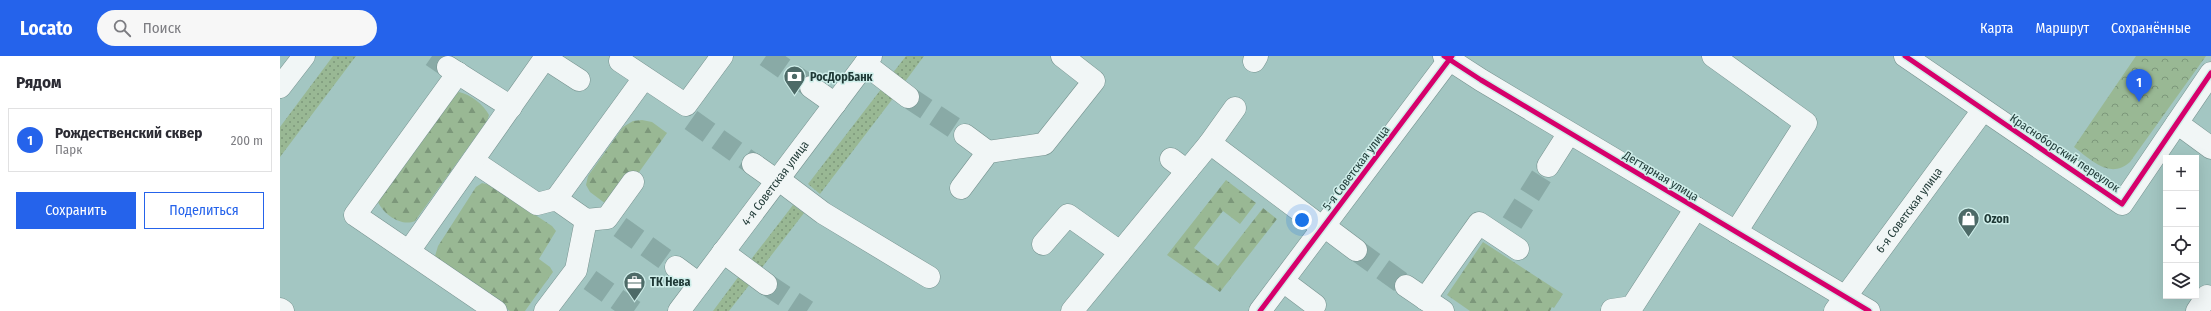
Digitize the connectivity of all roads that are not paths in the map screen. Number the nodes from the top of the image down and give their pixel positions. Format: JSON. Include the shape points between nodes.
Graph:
{"nodes":[{"id":1,"x":304,"y":56,"type":"edge"},
{"id":2,"x":722,"y":56,"type":"edge"},
{"id":3,"x":1062,"y":56,"type":"edge"},
{"id":4,"x":1713,"y":56,"type":"edge"},
{"id":5,"x":1905,"y":56,"type":"edge"},
{"id":6,"x":1448,"y":57,"type":"edge"},
{"id":7,"x":866,"y":59,"type":"edge"},
{"id":8,"x":620,"y":61,"type":"dead end"},
{"id":9,"x":2211,"y":73,"type":"edge"},
{"id":10,"x":644,"y":78,"type":"junction"},
{"id":11,"x":578,"y":80,"type":"dead end"},
{"id":12,"x":280,"y":87,"type":"edge"},
{"id":13,"x":811,"y":87,"type":"tunnel mouth"},
{"id":14,"x":908,"y":97,"type":"tunnel mouth"},
{"id":15,"x":835,"y":104,"type":"junction"},
{"id":16,"x":510,"y":107,"type":"junction"},
{"id":17,"x":1235,"y":108,"type":"dead end"},
{"id":18,"x":1984,"y":110,"type":"junction"},
{"id":19,"x":2177,"y":123,"type":"junction"},
{"id":20,"x":1569,"y":133,"type":"junction"},
{"id":21,"x":965,"y":135,"type":"tunnel mouth"},
{"id":22,"x":1210,"y":143,"type":"junction"},
{"id":23,"x":2211,"y":148,"type":"edge"},
{"id":24,"x":988,"y":152,"type":"junction"},
{"id":25,"x":472,"y":161,"type":"junction"},
{"id":26,"x":753,"y":164,"type":"tunnel mouth"},
{"id":27,"x":1548,"y":166,"type":"tunnel mouth"},
{"id":28,"x":778,"y":180,"type":"junction"},
{"id":29,"x":633,"y":182,"type":"dead end"},
{"id":30,"x":961,"y":188,"type":"dead end"},
{"id":31,"x":556,"y":199,"type":"junction"},
{"id":32,"x":1696,"y":208,"type":"junction"},
{"id":33,"x":586,"y":220,"type":"junction"},
{"id":34,"x":1324,"y":227,"type":"junction"},
{"id":35,"x":1736,"y":232,"type":"junction"},
{"id":36,"x":1511,"y":237,"type":"dead end"},
{"id":37,"x":1043,"y":244,"type":"dead end"},
{"id":38,"x":1356,"y":250,"type":"tunnel mouth"},
{"id":39,"x":409,"y":251,"type":"junction"},
{"id":40,"x":723,"y":252,"type":"junction"},
{"id":41,"x":1120,"y":252,"type":"junction"},
{"id":42,"x":676,"y":267,"type":"tunnel mouth"},
{"id":43,"x":929,"y":277,"type":"dead end"},
{"id":44,"x":1283,"y":281,"type":"junction"},
{"id":45,"x":699,"y":284,"type":"junction"},
{"id":46,"x":766,"y":284,"type":"tunnel mouth"},
{"id":47,"x":1406,"y":286,"type":"tunnel mouth"},
{"id":48,"x":2211,"y":298,"type":"edge"},
{"id":49,"x":1425,"y":299,"type":"junction"},
{"id":50,"x":1840,"y":304,"type":"edge"},
{"id":51,"x":1315,"y":305,"type":"dead end"},
{"id":52,"x":280,"y":309,"type":"edge"},
{"id":53,"x":1612,"y":310,"type":"edge"},
{"id":54,"x":284,"y":311,"type":"edge"},
{"id":55,"x":496,"y":311,"type":"edge"},
{"id":56,"x":545,"y":311,"type":"edge"},
{"id":57,"x":679,"y":311,"type":"edge"},
{"id":58,"x":1072,"y":311,"type":"edge"},
{"id":59,"x":1260,"y":311,"type":"edge"},
{"id":60,"x":1443,"y":311,"type":"edge"},
{"id":61,"x":1869,"y":311,"type":"edge"},
{"id":62,"x":2198,"y":311,"type":"edge"}],
"edges":[{"from":1,"to":12,"type":"street"},
{"from":2,"to":10,"type":"street","via":[[688,113]]},
{"from":3,"to":24,"type":"street","via":[[1094,81],[1044,144]]},
{"from":4,"to":35,"type":"street","via":[[1806,123]]},
{"from":5,"to":18,"type":"street","name":"Красноборский переулок"},
{"from":6,"to":20,"type":"street","name":"Дегтярная улица"},
{"from":6,"to":34,"type":"street","name":"5-я Советская улица"},
{"from":7,"to":14,"type":"street"},
{"from":7,"to":15,"type":"street","name":"4-я Советская улица"},
{"from":8,"to":10,"type":"street"},
{"from":9,"to":19,"type":"street","name":"Красноборский переулок"},
{"from":10,"to":31,"type":"street"},
{"from":11,"to":16,"type":"street","via":[[545,58]]},
{"from":13,"to":15,"type":"street"},
{"from":15,"to":28,"type":"street","name":"4-я Советская улица"},
{"from":16,"to":25,"type":"street"},
{"from":16,"to":39,"type":"street","via":[[453,70],[355,215]]},
{"from":17,"to":22,"type":"street"},
{"from":18,"to":19,"type":"street","name":"Красноборский переулок","via":[[2122,204]]},
{"from":18,"to":50,"type":"street","name":"6-я Советская улица"},
{"from":19,"to":23,"type":"street"},
{"from":20,"to":27,"type":"street"},
{"from":20,"to":32,"type":"street","name":"Дегтярная улица"},
{"from":21,"to":24,"type":"street"},
{"from":22,"to":34,"type":"street"},
{"from":22,"to":41,"type":"street","via":[[1179,165]]},
{"from":24,"to":30,"type":"street"},
{"from":25,"to":31,"type":"street","via":[[537,204]]},
{"from":25,"to":39,"type":"street"},
{"from":26,"to":28,"type":"street"},
{"from":28,"to":40,"type":"street","name":"4-я Советская улица"},
{"from":28,"to":43,"type":"street","via":[[823,213]]},
{"from":29,"to":33,"type":"street","via":[[614,223]]},
{"from":31,"to":33,"type":"street"},
{"from":32,"to":35,"type":"street","name":"Дегтярная улица"},
{"from":32,"to":53,"type":"street","via":[[1632,307]]},
{"from":33,"to":56,"type":"street","via":[[583,275]]},
{"from":34,"to":38,"type":"street"},
{"from":34,"to":44,"type":"street","name":"5-я Советская улица"},
{"from":35,"to":50,"type":"street","name":"Дегтярная улица"},
{"from":36,"to":49,"type":"street","via":[[1478,223]]},
{"from":37,"to":41,"type":"street","via":[[1068,215]]},
{"from":39,"to":55,"type":"street"},
{"from":40,"to":45,"type":"street","name":"4-я Советская улица"},
{"from":40,"to":46,"type":"street"},
{"from":41,"to":58,"type":"street"},
{"from":42,"to":45,"type":"street"},
{"from":44,"to":51,"type":"street"},
{"from":44,"to":59,"type":"street","name":"5-я Советская улица"},
{"from":45,"to":57,"type":"street","name":"4-я Советская улица"},
{"from":47,"to":49,"type":"street"},
{"from":48,"to":62,"type":"street","via":[[2208,296]]},
{"from":49,"to":60,"type":"street"},
{"from":50,"to":61,"type":"street","name":"Дегтярная улица"},
{"from":52,"to":54,"type":"street"}]}
